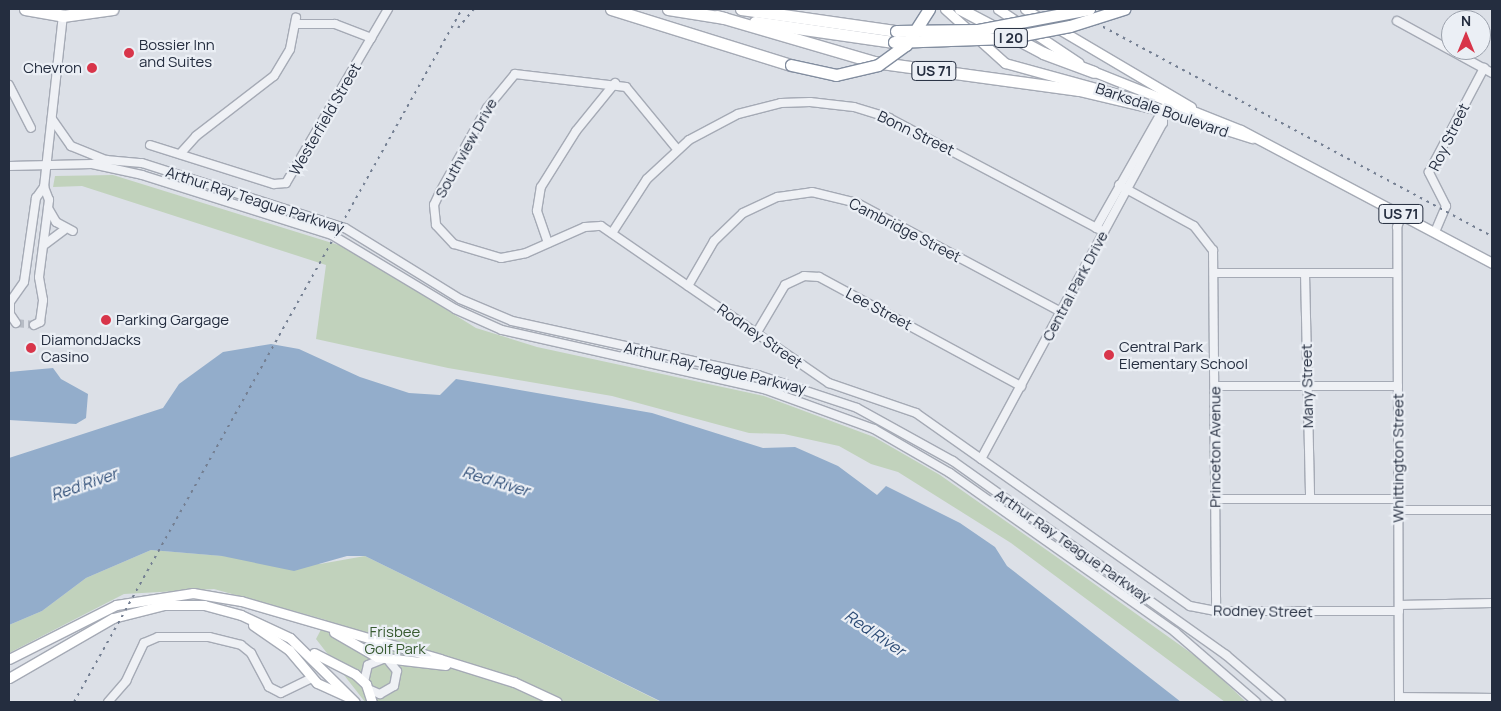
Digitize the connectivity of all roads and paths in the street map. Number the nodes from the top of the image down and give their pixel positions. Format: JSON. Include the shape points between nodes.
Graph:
{"nodes":[{"id":1,"x":25,"y":9,"type":"edge"},
{"id":2,"x":113,"y":9,"type":"edge"},
{"id":3,"x":388,"y":9,"type":"edge"},
{"id":4,"x":611,"y":9,"type":"edge"},
{"id":5,"x":668,"y":9,"type":"edge"},
{"id":6,"x":741,"y":9,"type":"edge"},
{"id":7,"x":929,"y":9,"type":"edge"},
{"id":8,"x":945,"y":9,"type":"edge"},
{"id":9,"x":960,"y":9,"type":"edge"},
{"id":10,"x":998,"y":9,"type":"edge"},
{"id":11,"x":1025,"y":9,"type":"edge"},
{"id":12,"x":1089,"y":9,"type":"edge"},
{"id":13,"x":1124,"y":9,"type":"edge"},
{"id":14,"x":63,"y":12,"type":"edge"},
{"id":15,"x":717,"y":16,"type":"junction"},
{"id":16,"x":1397,"y":21,"type":"dead end"},
{"id":17,"x":895,"y":36,"type":"junction"},
{"id":18,"x":371,"y":38,"type":"junction"},
{"id":19,"x":1484,"y":68,"type":"junction"},
{"id":20,"x":1094,"y":72,"type":"junction"},
{"id":21,"x":1492,"y":73,"type":"edge"},
{"id":22,"x":614,"y":83,"type":"junction"},
{"id":23,"x":9,"y":85,"type":"edge"},
{"id":24,"x":1170,"y":97,"type":"junction"},
{"id":25,"x":1159,"y":110,"type":"junction"},
{"id":26,"x":52,"y":118,"type":"junction"},
{"id":27,"x":31,"y":128,"type":"dead end"},
{"id":28,"x":1253,"y":138,"type":"junction"},
{"id":29,"x":150,"y":145,"type":"dead end"},
{"id":30,"x":677,"y":149,"type":"junction"},
{"id":31,"x":180,"y":154,"type":"junction"},
{"id":32,"x":106,"y":160,"type":"junction"},
{"id":33,"x":92,"y":164,"type":"junction"},
{"id":34,"x":9,"y":166,"type":"edge"},
{"id":35,"x":45,"y":166,"type":"junction"},
{"id":36,"x":1119,"y":186,"type":"junction"},
{"id":37,"x":44,"y":187,"type":"junction"},
{"id":38,"x":1127,"y":190,"type":"junction"},
{"id":39,"x":48,"y":206,"type":"junction"},
{"id":40,"x":1402,"y":215,"type":"junction"},
{"id":41,"x":1096,"y":228,"type":"junction"},
{"id":42,"x":64,"y":230,"type":"dead end"},
{"id":43,"x":73,"y":231,"type":"dead end"},
{"id":44,"x":1104,"y":232,"type":"junction"},
{"id":45,"x":1435,"y":232,"type":"junction"},
{"id":46,"x":612,"y":233,"type":"junction"},
{"id":47,"x":548,"y":243,"type":"junction"},
{"id":48,"x":43,"y":246,"type":"junction"},
{"id":49,"x":1492,"y":263,"type":"edge"},
{"id":50,"x":1215,"y":273,"type":"junction"},
{"id":51,"x":1305,"y":273,"type":"junction"},
{"id":52,"x":1397,"y":273,"type":"junction"},
{"id":53,"x":688,"y":286,"type":"junction"},
{"id":54,"x":1061,"y":312,"type":"junction"},
{"id":55,"x":16,"y":323,"type":"dead end"},
{"id":56,"x":34,"y":325,"type":"dead end"},
{"id":57,"x":756,"y":334,"type":"junction"},
{"id":58,"x":1307,"y":385,"type":"junction"},
{"id":59,"x":1021,"y":386,"type":"junction"},
{"id":60,"x":1215,"y":386,"type":"junction"},
{"id":61,"x":1398,"y":386,"type":"junction"},
{"id":62,"x":981,"y":459,"type":"junction"},
{"id":63,"x":1310,"y":498,"type":"junction"},
{"id":64,"x":1216,"y":499,"type":"junction"},
{"id":65,"x":1398,"y":499,"type":"junction"},
{"id":66,"x":1398,"y":510,"type":"junction"},
{"id":67,"x":1492,"y":510,"type":"edge"},
{"id":68,"x":1492,"y":603,"type":"edge"},
{"id":69,"x":216,"y":608,"type":"junction"},
{"id":70,"x":1399,"y":608,"type":"junction"},
{"id":71,"x":1216,"y":611,"type":"junction"},
{"id":72,"x":287,"y":614,"type":"junction"},
{"id":73,"x":303,"y":647,"type":"junction"},
{"id":74,"x":9,"y":659,"type":"edge"},
{"id":75,"x":385,"y":659,"type":"junction"},
{"id":76,"x":486,"y":673,"type":"junction"},
{"id":77,"x":9,"y":678,"type":"edge"},
{"id":78,"x":312,"y":678,"type":"junction"},
{"id":79,"x":366,"y":685,"type":"junction"},
{"id":80,"x":1492,"y":698,"type":"edge"},
{"id":81,"x":1399,"y":700,"type":"edge"},
{"id":82,"x":108,"y":702,"type":"edge"},
{"id":83,"x":354,"y":702,"type":"edge"},
{"id":84,"x":372,"y":702,"type":"edge"},
{"id":85,"x":557,"y":702,"type":"edge"},
{"id":86,"x":1256,"y":702,"type":"edge"},
{"id":87,"x":1281,"y":702,"type":"edge"}],
"edges":[{"from":1,"to":14,"type":"highway"},
{"from":2,"to":14,"type":"highway"},
{"from":3,"to":18,"type":"street","name":"Westerfield Street"},
{"from":4,"to":7,"type":"highway","bridge":true,"via":[[791,65],[836,75],[878,65],[906,45]]},
{"from":5,"to":15,"type":"highway","number":"I 20"},
{"from":6,"to":17,"type":"highway","number":"I 20"},
{"from":8,"to":25,"type":"main road","name":"Barksdale Boulevard","via":[[982,46],[1020,70],[1105,88]]},
{"from":9,"to":20,"type":"highway","via":[[1043,53]]},
{"from":10,"to":20,"type":"main road","name":"Barksdale Boulevard"},
{"from":11,"to":24,"type":"main road"},
{"from":12,"to":17,"type":"highway","number":"I 20","bridge":true,"via":[[978,30]]},
{"from":13,"to":17,"type":"highway","number":"I 20","bridge":true,"via":[[1070,26],[1007,38]]},
{"from":14,"to":26,"type":"street"},
{"from":15,"to":17,"type":"highway","number":"I 20"},
{"from":15,"to":25,"type":"highway","number":"US 71","via":[[874,62],[1079,90]]},
{"from":16,"to":19,"type":"street"},
{"from":18,"to":31,"type":"street","via":[[335,24],[296,21],[289,53],[274,76],[193,139]]},
{"from":18,"to":31,"type":"street","name":"Westerfield Street","via":[[286,183],[274,184]]},
{"from":19,"to":21,"type":"street"},
{"from":19,"to":45,"type":"street","name":"Roy Street","via":[[1429,172],[1446,206]]},
{"from":20,"to":24,"type":"main road","name":"Barksdale Boulevard"},
{"from":22,"to":30,"type":"street","name":"Southview Drive","via":[[631,91]]},
{"from":22,"to":47,"type":"street","via":[[569,140],[538,193],[538,218]]},
{"from":22,"to":47,"type":"street","name":"Southview Drive","via":[[510,76],[436,199],[436,225],[454,244],[501,258]]},
{"from":23,"to":27,"type":"street"},
{"from":24,"to":25,"type":"street","name":"Central Park Drive"},
{"from":24,"to":28,"type":"main road","name":"Barksdale Boulevard","number":"US 71"},
{"from":25,"to":28,"type":"main road","name":"Barksdale Boulevard","number":"US 71"},
{"from":25,"to":36,"type":"street","name":"Central Park Drive"},
{"from":25,"to":38,"type":"street","name":"Central Park Drive","via":[[1163,123]]},
{"from":26,"to":32,"type":"street","via":[[71,146]]},
{"from":26,"to":35,"type":"street"},
{"from":28,"to":40,"type":"main road","name":"Barksdale Boulevard","number":"US 71"},
{"from":29,"to":31,"type":"street","name":"Westerfield Street"},
{"from":30,"to":41,"type":"street","name":"Bonn Street","via":[[721,121],[768,106],[810,102],[854,106],[905,125]]},
{"from":30,"to":46,"type":"street","name":"Bonn Street","via":[[640,188]]},
{"from":32,"to":33,"type":"street","name":"Arthur Ray Teague Parkway"},
{"from":32,"to":87,"type":"street","name":"Arthur Ray Teague Parkway","via":[[142,163],[332,223],[460,299],[512,321],[758,375],[857,408],[953,461],[1226,655]]},
{"from":33,"to":35,"type":"street","name":"Arthur Ray Teague Parkway"},
{"from":33,"to":86,"type":"street","name":"Arthur Ray Teague Parkway","via":[[142,175],[332,235],[455,309],[502,330],[771,390],[874,429],[938,465],[1166,626]]},
{"from":34,"to":35,"type":"street","name":"Arthur Ray Teague Parkway"},
{"from":35,"to":37,"type":"street"},
{"from":36,"to":38,"type":"street","name":"Princeton Avenue"},
{"from":36,"to":41,"type":"street","name":"Central Park Drive"},
{"from":37,"to":39,"type":"street"},
{"from":37,"to":55,"type":"street","via":[[36,198],[24,282],[10,302],[10,314]]},
{"from":38,"to":44,"type":"street","name":"Central Park Drive"},
{"from":38,"to":50,"type":"street","name":"Princeton Avenue","via":[[1203,233],[1213,250]]},
{"from":39,"to":43,"type":"street","via":[[56,222]]},
{"from":39,"to":48,"type":"street"},
{"from":40,"to":45,"type":"main road","name":"Barksdale Boulevard","number":"US 71"},
{"from":40,"to":52,"type":"street","name":"Whittington Street","via":[[1397,227]]},
{"from":41,"to":44,"type":"street","name":"Bonn Street"},
{"from":42,"to":48,"type":"street"},
{"from":44,"to":54,"type":"street","name":"Central Park Drive"},
{"from":45,"to":49,"type":"main road","name":"Barksdale Boulevard","number":"US 71"},
{"from":46,"to":47,"type":"street","name":"Southview Drive","via":[[592,225]]},
{"from":46,"to":53,"type":"street","name":"Rodney Street"},
{"from":48,"to":56,"type":"street","via":[[39,278],[43,300],[40,322]]},
{"from":50,"to":51,"type":"street"},
{"from":50,"to":60,"type":"street","name":"Princeton Avenue"},
{"from":51,"to":52,"type":"street"},
{"from":51,"to":58,"type":"street","name":"Many Street"},
{"from":52,"to":61,"type":"street","name":"Whittington Street"},
{"from":53,"to":54,"type":"street","name":"Cambridge Street","via":[[714,241],[743,213],[778,197],[812,192],[857,203]]},
{"from":53,"to":57,"type":"street","name":"Rodney Street"},
{"from":54,"to":59,"type":"street","name":"Central Park Drive"},
{"from":57,"to":59,"type":"street","name":"Lee Street","via":[[786,285],[804,276],[819,277]]},
{"from":57,"to":62,"type":"street","name":"Rodney Street","via":[[835,386],[912,410]]},
{"from":58,"to":60,"type":"street"},
{"from":58,"to":61,"type":"street"},
{"from":58,"to":63,"type":"street","name":"Many Street"},
{"from":59,"to":62,"type":"street","name":"Central Park Drive"},
{"from":60,"to":64,"type":"street","name":"Princeton Avenue"},
{"from":61,"to":65,"type":"street","name":"Whittington Street"},
{"from":62,"to":71,"type":"street","name":"Rodney Street","via":[[1185,604]]},
{"from":63,"to":64,"type":"street"},
{"from":63,"to":65,"type":"street"},
{"from":64,"to":71,"type":"street","name":"Princeton Avenue"},
{"from":65,"to":66,"type":"street","name":"Whittington Street"},
{"from":66,"to":67,"type":"street"},
{"from":66,"to":70,"type":"street","name":"Whittington Street"},
{"from":68,"to":70,"type":"street","name":"Rodney Street"},
{"from":69,"to":73,"type":"main road","via":[[267,625]]},
{"from":69,"to":77,"type":"main road","via":[[175,604],[125,614]]},
{"from":69,"to":78,"type":"main road","via":[[273,636]]},
{"from":70,"to":71,"type":"street","name":"Rodney Street"},
{"from":70,"to":81,"type":"street","name":"Whittington Street"},
{"from":72,"to":74,"type":"main road","via":[[205,594],[158,595],[107,608]]},
{"from":72,"to":75,"type":"main road","via":[[340,635]]},
{"from":72,"to":76,"type":"main road"},
{"from":73,"to":79,"type":"main road"},
{"from":73,"to":83,"type":"main road"},
{"from":75,"to":76,"type":"main road"},
{"from":75,"to":79,"type":"street","via":[[368,665]]},
{"from":75,"to":79,"type":"street","via":[[397,671],[394,686],[380,694]]},
{"from":76,"to":85,"type":"main road"},
{"from":78,"to":82,"type":"street","via":[[289,692],[276,692],[241,645],[209,637],[158,637],[144,643],[126,681]]},
{"from":78,"to":83,"type":"main road"},
{"from":79,"to":84,"type":"main road"},
{"from":80,"to":81,"type":"street"}]}
